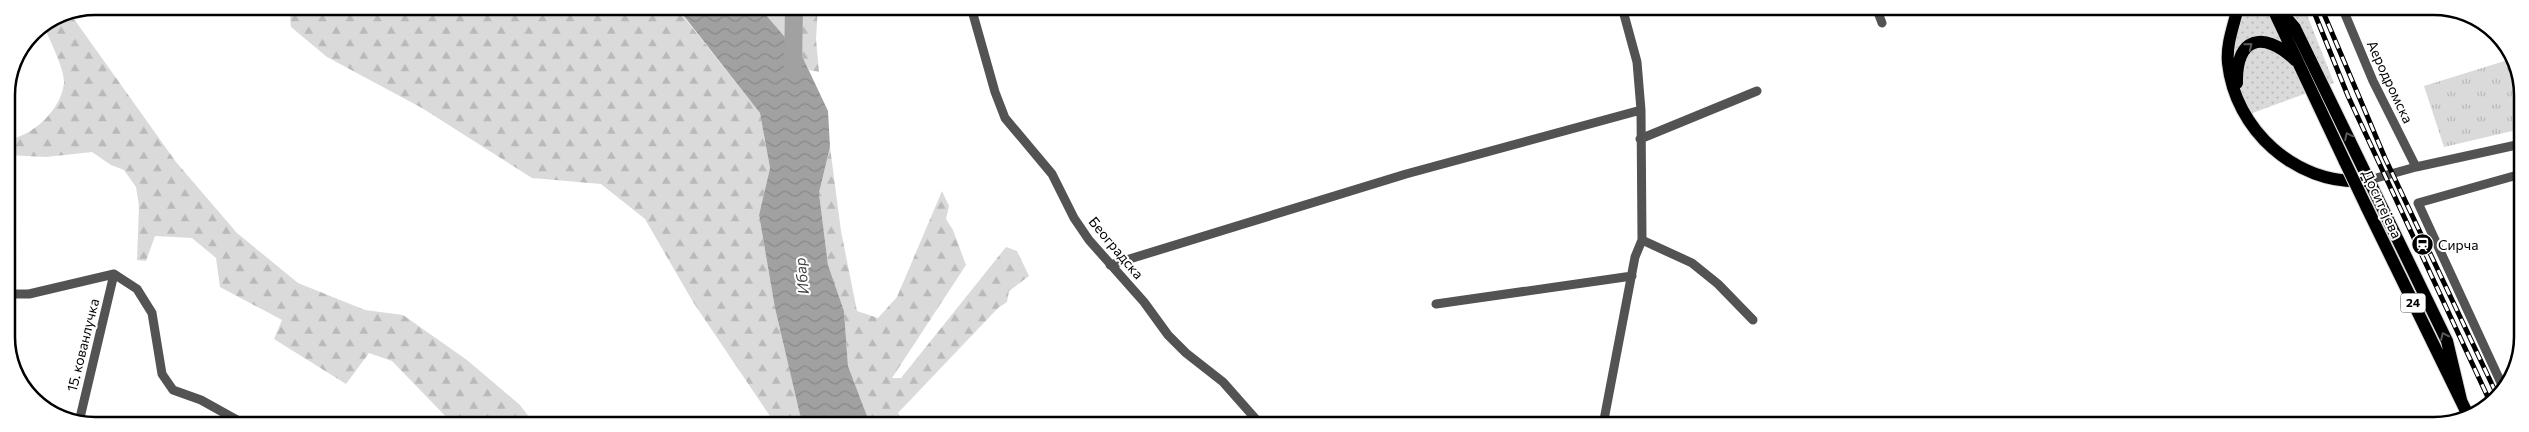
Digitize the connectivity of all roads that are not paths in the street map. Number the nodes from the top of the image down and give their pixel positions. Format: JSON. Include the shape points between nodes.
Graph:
{"nodes":[{"id":1,"x":974,"y":15,"type":"edge"},
{"id":2,"x":1624,"y":15,"type":"edge"},
{"id":3,"x":1879,"y":15,"type":"edge"},
{"id":4,"x":2236,"y":15,"type":"edge"},
{"id":5,"x":2276,"y":15,"type":"edge"},
{"id":6,"x":2284,"y":15,"type":"edge"},
{"id":7,"x":2345,"y":15,"type":"edge"},
{"id":8,"x":1882,"y":23,"type":"dead end"},
{"id":9,"x":2300,"y":64,"type":"junction"},
{"id":10,"x":1757,"y":91,"type":"dead end"},
{"id":11,"x":1640,"y":110,"type":"junction"},
{"id":12,"x":2261,"y":137,"type":"junction"},
{"id":13,"x":1640,"y":139,"type":"junction"},
{"id":14,"x":2514,"y":146,"type":"edge"},
{"id":15,"x":2416,"y":167,"type":"junction"},
{"id":16,"x":2514,"y":176,"type":"edge"},
{"id":17,"x":2369,"y":180,"type":"junction"},
{"id":18,"x":1642,"y":240,"type":"junction"},
{"id":19,"x":1110,"y":265,"type":"junction"},
{"id":20,"x":114,"y":274,"type":"junction"},
{"id":21,"x":1632,"y":276,"type":"junction"},
{"id":22,"x":15,"y":294,"type":"edge"},
{"id":23,"x":1436,"y":304,"type":"dead end"},
{"id":24,"x":1753,"y":320,"type":"dead end"},
{"id":25,"x":2500,"y":381,"type":"edge"},
{"id":26,"x":2461,"y":400,"type":"junction"},
{"id":27,"x":2466,"y":410,"type":"edge"},
{"id":28,"x":81,"y":415,"type":"edge"},
{"id":29,"x":232,"y":417,"type":"edge"},
{"id":30,"x":1253,"y":417,"type":"edge"},
{"id":31,"x":1605,"y":417,"type":"edge"}],
"edges":[{"from":1,"to":19,"type":"street","name":"Београдска","via":[[1005,118],[1052,174],[1079,226]]},
{"from":2,"to":11,"type":"street","via":[[1637,62]]},
{"from":3,"to":8,"type":"street"},
{"from":4,"to":12,"type":"main road","via":[[2228,51],[2231,79],[2238,103]]},
{"from":5,"to":9,"type":"main road","name":"Доситејева","number":"24"},
{"from":17,"to":6,"type":"main road","one_way":true,"via":[[2295,28]]},
{"from":7,"to":15,"type":"street","name":"Аеродромска"},
{"from":12,"to":9,"type":"main road","one_way":true,"via":[[2237,86],[2239,59],[2248,46],[2262,40],[2278,46]]},
{"from":9,"to":26,"type":"main road","name":"Доситејева","number":"24","bridge":true},
{"from":10,"to":13,"type":"street"},
{"from":11,"to":13,"type":"street"},
{"from":11,"to":19,"type":"street","via":[[1406,174]]},
{"from":12,"to":17,"type":"main road","via":[[2287,160],[2313,172],[2340,180]]},
{"from":13,"to":18,"type":"street"},
{"from":14,"to":15,"type":"street"},
{"from":15,"to":17,"type":"street"},
{"from":16,"to":25,"type":"street","via":[[2418,203]]},
{"from":26,"to":17,"type":"main road","one_way":true,"via":[[2447,342]]},
{"from":18,"to":21,"type":"street"},
{"from":18,"to":24,"type":"street","via":[[1692,263]]},
{"from":19,"to":30,"type":"street","name":"Београдска","via":[[1144,302],[1168,335],[1186,354],[1223,382]]},
{"from":20,"to":22,"type":"street","name":"15. кованлучка","via":[[29,294]]},
{"from":20,"to":28,"type":"street","name":"15. кованлучка"},
{"from":20,"to":29,"type":"street","via":[[137,289],[152,313],[162,374],[173,390],[201,400]]},
{"from":21,"to":23,"type":"street"},
{"from":21,"to":31,"type":"street"},
{"from":26,"to":27,"type":"main road","name":"Доситејева","number":"24"}]}
